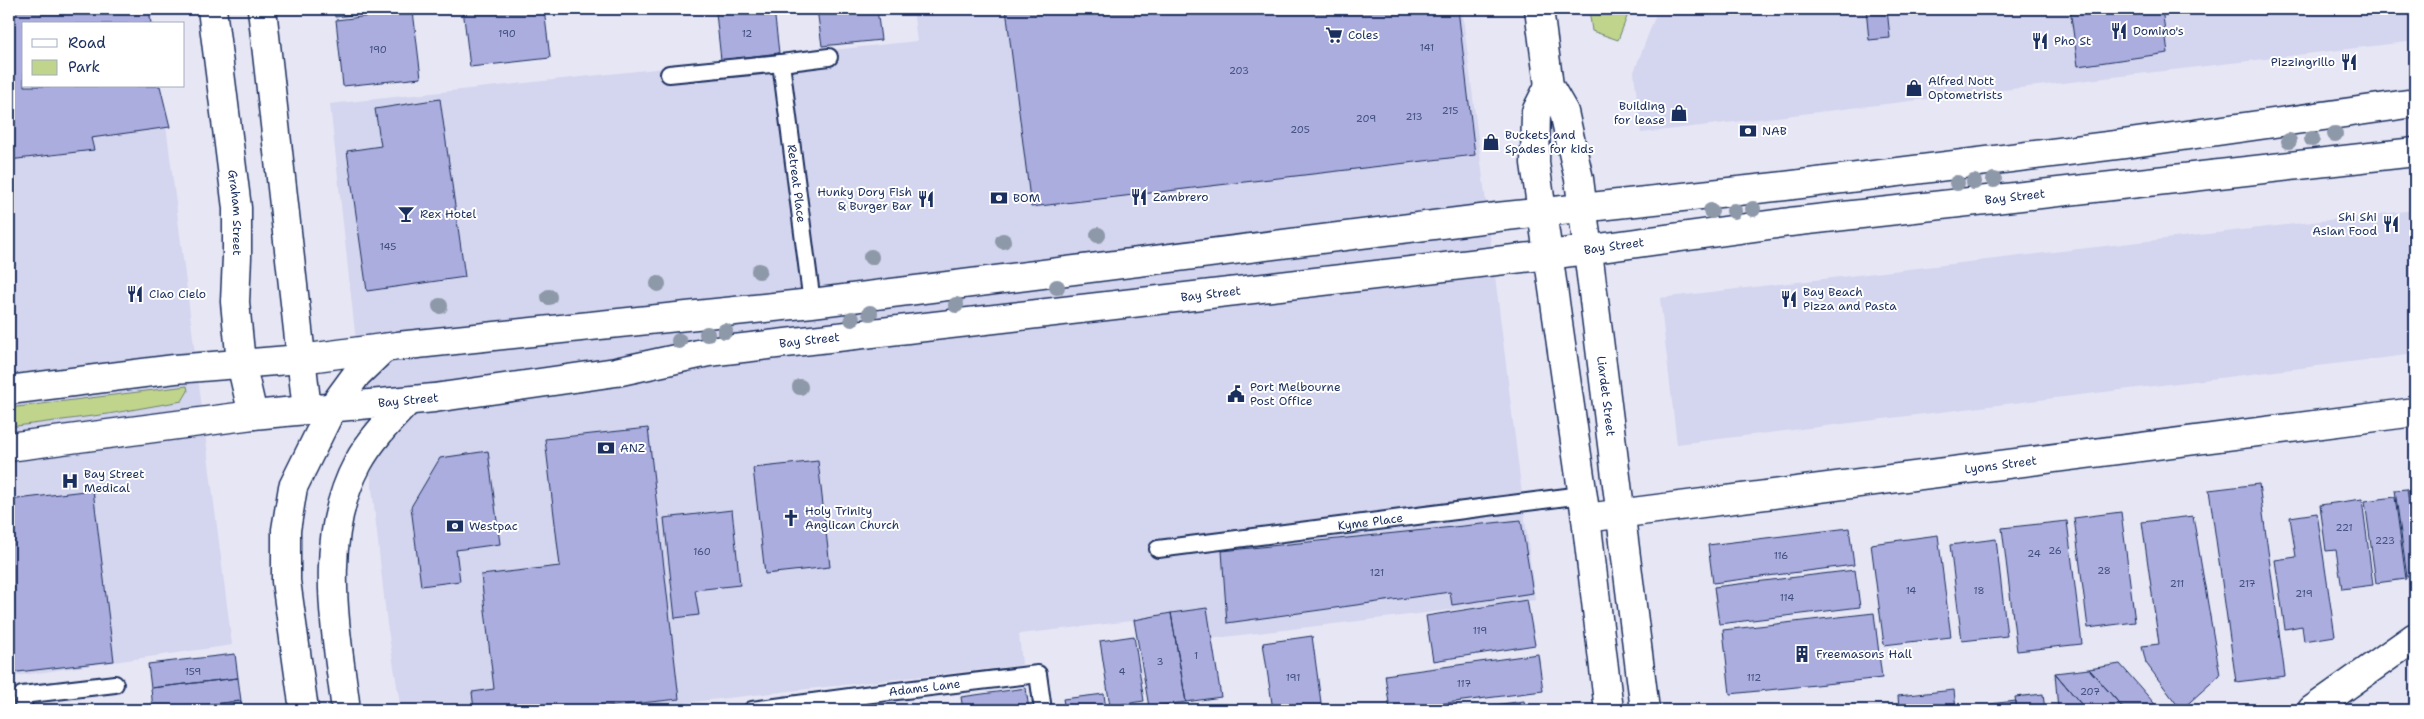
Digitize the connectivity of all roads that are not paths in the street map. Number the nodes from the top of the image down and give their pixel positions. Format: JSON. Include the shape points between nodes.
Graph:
{"nodes":[{"id":1,"x":212,"y":9,"type":"edge"},
{"id":2,"x":262,"y":9,"type":"edge"},
{"id":3,"x":1539,"y":9,"type":"edge"},
{"id":4,"x":829,"y":57,"type":"dead end"},
{"id":5,"x":781,"y":63,"type":"junction"},
{"id":6,"x":669,"y":74,"type":"dead end"},
{"id":7,"x":1548,"y":86,"type":"junction"},
{"id":8,"x":2415,"y":103,"type":"edge"},
{"id":9,"x":2415,"y":152,"type":"edge"},
{"id":10,"x":1785,"y":186,"type":"junction"},
{"id":11,"x":1583,"y":207,"type":"junction"},
{"id":12,"x":1543,"y":212,"type":"junction"},
{"id":13,"x":1790,"y":222,"type":"junction"},
{"id":14,"x":1587,"y":251,"type":"junction"},
{"id":15,"x":1549,"y":255,"type":"junction"},
{"id":16,"x":812,"y":303,"type":"junction"},
{"id":17,"x":384,"y":348,"type":"junction"},
{"id":18,"x":301,"y":359,"type":"junction"},
{"id":19,"x":241,"y":363,"type":"junction"},
{"id":20,"x":9,"y":390,"type":"edge"},
{"id":21,"x":408,"y":401,"type":"junction"},
{"id":22,"x":320,"y":409,"type":"junction"},
{"id":23,"x":2415,"y":412,"type":"edge"},
{"id":24,"x":253,"y":415,"type":"junction"},
{"id":25,"x":9,"y":447,"type":"edge"},
{"id":26,"x":1584,"y":506,"type":"junction"},
{"id":27,"x":1622,"y":512,"type":"junction"},
{"id":28,"x":1158,"y":550,"type":"dead end"},
{"id":29,"x":333,"y":598,"type":"junction"},
{"id":30,"x":294,"y":631,"type":"junction"},
{"id":31,"x":2415,"y":637,"type":"edge"},
{"id":32,"x":115,"y":684,"type":"dead end"},
{"id":33,"x":24,"y":710,"type":"edge"},
{"id":34,"x":304,"y":710,"type":"edge"},
{"id":35,"x":346,"y":710,"type":"edge"},
{"id":36,"x":752,"y":710,"type":"edge"},
{"id":37,"x":1043,"y":710,"type":"edge"},
{"id":38,"x":1609,"y":710,"type":"edge"},
{"id":39,"x":1645,"y":710,"type":"edge"},
{"id":40,"x":2312,"y":710,"type":"edge"}],
"edges":[{"from":1,"to":19,"type":"main road","name":"Graham Street","via":[[237,208],[234,302]]},
{"from":2,"to":18,"type":"main road"},
{"from":3,"to":7,"type":"main road","name":"Liardet Street"},
{"from":4,"to":5,"type":"lane"},
{"from":5,"to":6,"type":"lane"},
{"from":5,"to":16,"type":"lane","name":"Retreat Place"},
{"from":7,"to":11,"type":"main road","name":"Liardet Street","via":[[1564,112],[1576,158]]},
{"from":7,"to":12,"type":"main road","via":[[1536,112],[1535,163]]},
{"from":8,"to":10,"type":"main road","via":[[2124,144]]},
{"from":9,"to":13,"type":"main road","name":"Bay Street"},
{"from":10,"to":11,"type":"main road"},
{"from":10,"to":13,"type":"main road"},
{"from":11,"to":12,"type":"main road"},
{"from":11,"to":14,"type":"main road","name":"Liardet Street"},
{"from":12,"to":15,"type":"main road"},
{"from":12,"to":16,"type":"main road"},
{"from":13,"to":14,"type":"main road","name":"Bay Street"},
{"from":14,"to":15,"type":"main road","name":"Bay Street"},
{"from":14,"to":27,"type":"main road","name":"Liardet Street"},
{"from":15,"to":21,"type":"main road","name":"Bay Street","via":[[708,352],[616,372]]},
{"from":15,"to":26,"type":"main road"},
{"from":16,"to":17,"type":"main road"},
{"from":17,"to":18,"type":"main road"},
{"from":17,"to":22,"type":"main road"},
{"from":18,"to":19,"type":"main road"},
{"from":18,"to":22,"type":"main road"},
{"from":19,"to":20,"type":"main road"},
{"from":19,"to":24,"type":"main road","name":"Graham Street"},
{"from":21,"to":22,"type":"main road","name":"Bay Street"},
{"from":21,"to":29,"type":"main road","via":[[370,444],[346,490],[334,548]]},
{"from":22,"to":24,"type":"main road","name":"Bay Street"},
{"from":22,"to":30,"type":"main road","via":[[288,511],[284,565]]},
{"from":23,"to":27,"type":"main road","name":"Lyons Street"},
{"from":24,"to":25,"type":"main road","name":"Bay Street"},
{"from":26,"to":27,"type":"main road","name":"Lyons Street"},
{"from":26,"to":28,"type":"lane","name":"Kyme Place"},
{"from":26,"to":38,"type":"main road"},
{"from":27,"to":39,"type":"main road","name":"Liardet Street"},
{"from":29,"to":30,"type":"main road"},
{"from":29,"to":35,"type":"main road"},
{"from":30,"to":34,"type":"main road"},
{"from":31,"to":40,"type":"main road"},
{"from":32,"to":33,"type":"lane","via":[[22,695]]},
{"from":36,"to":37,"type":"lane","name":"Adams Lane","via":[[1038,674]]}]}
